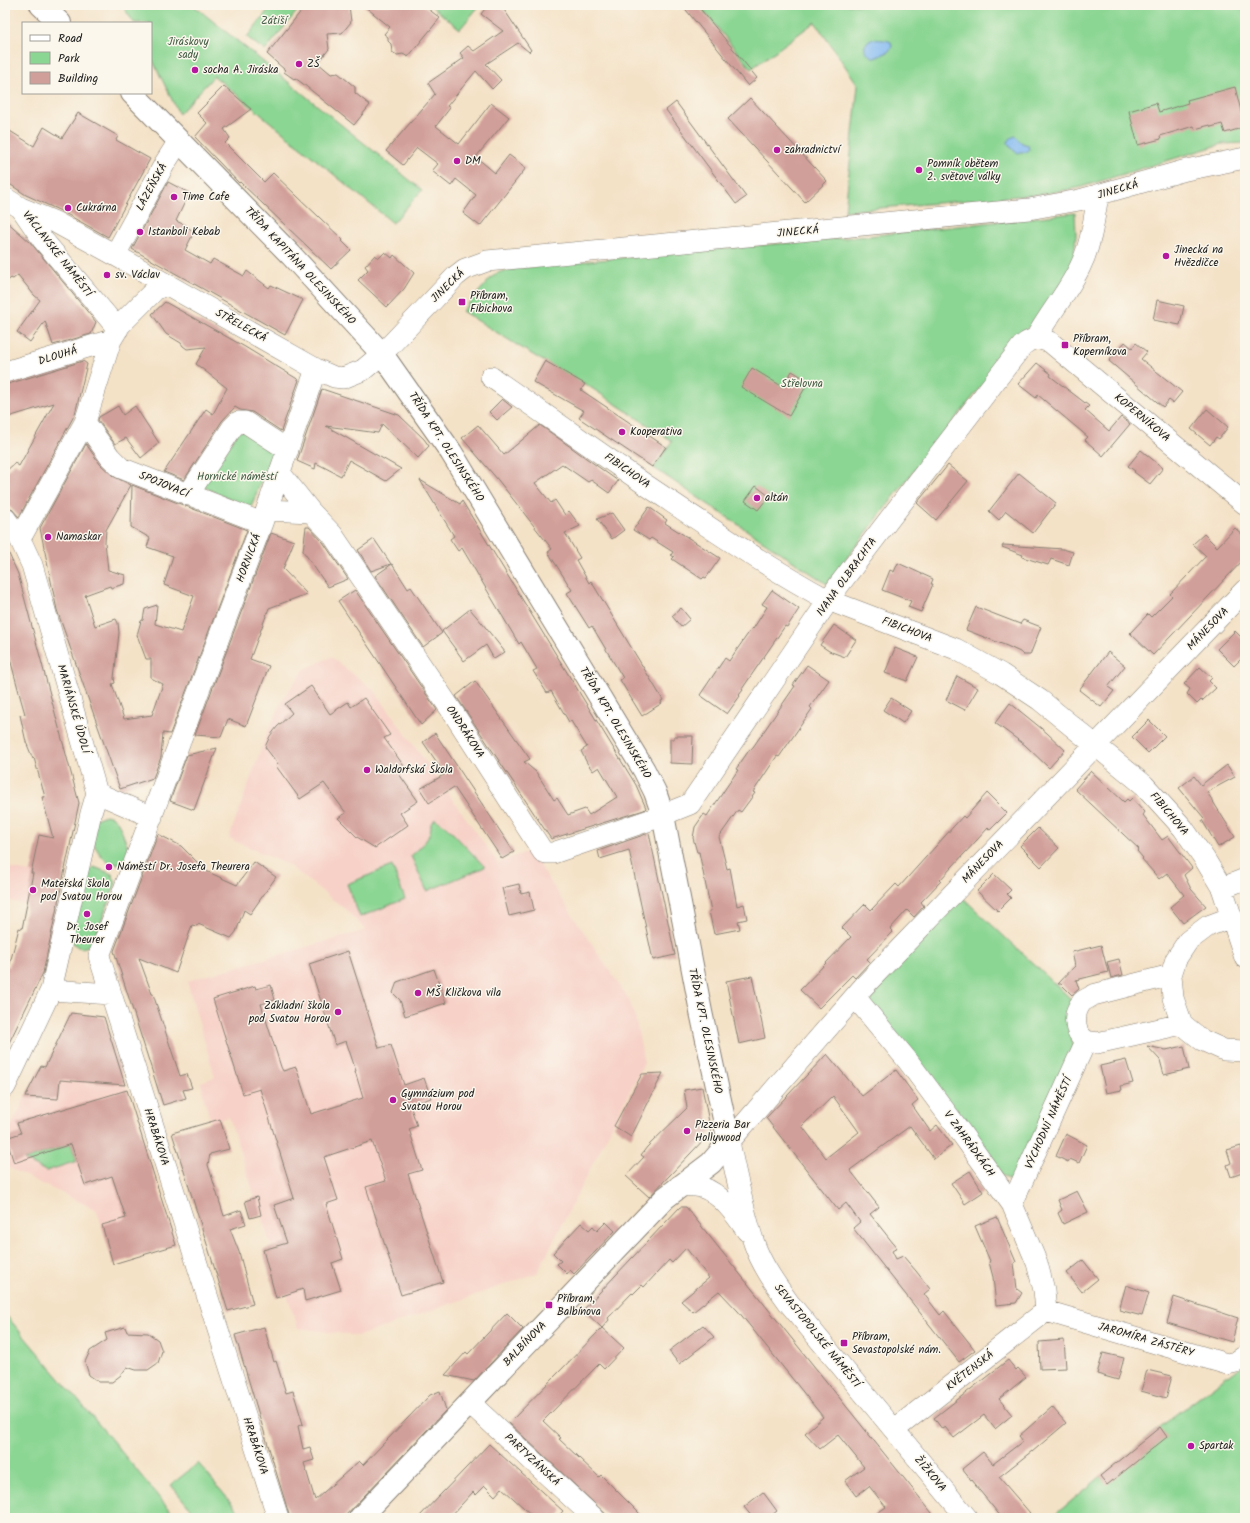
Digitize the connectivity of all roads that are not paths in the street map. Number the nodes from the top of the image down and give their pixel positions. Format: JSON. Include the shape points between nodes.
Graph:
{"nodes":[{"id":1,"x":41,"y":5,"type":"edge"},
{"id":2,"x":59,"y":22,"type":"edge"},
{"id":3,"x":133,"y":94,"type":"edge"},
{"id":4,"x":179,"y":141,"type":"junction"},
{"id":5,"x":1245,"y":158,"type":"edge"},
{"id":6,"x":1098,"y":195,"type":"junction"},
{"id":7,"x":13,"y":203,"type":"edge"},
{"id":8,"x":115,"y":255,"type":"junction"},
{"id":9,"x":166,"y":284,"type":"junction"},
{"id":10,"x":114,"y":335,"type":"junction"},
{"id":11,"x":1036,"y":338,"type":"junction"},
{"id":12,"x":382,"y":354,"type":"junction"},
{"id":13,"x":316,"y":369,"type":"junction"},
{"id":14,"x":5,"y":372,"type":"edge"},
{"id":15,"x":492,"y":377,"type":"dead end"},
{"id":16,"x":85,"y":422,"type":"junction"},
{"id":17,"x":288,"y":450,"type":"junction"},
{"id":18,"x":280,"y":473,"type":"junction"},
{"id":19,"x":188,"y":494,"type":"junction"},
{"id":20,"x":1245,"y":504,"type":"edge"},
{"id":21,"x":311,"y":512,"type":"junction"},
{"id":22,"x":265,"y":517,"type":"junction"},
{"id":23,"x":5,"y":518,"type":"edge"},
{"id":24,"x":20,"y":538,"type":"junction"},
{"id":25,"x":1245,"y":590,"type":"edge"},
{"id":26,"x":828,"y":600,"type":"junction"},
{"id":27,"x":1096,"y":746,"type":"junction"},
{"id":28,"x":97,"y":792,"type":"junction"},
{"id":29,"x":663,"y":815,"type":"junction"},
{"id":30,"x":152,"y":816,"type":"junction"},
{"id":31,"x":1245,"y":879,"type":"edge"},
{"id":32,"x":1222,"y":888,"type":"junction"},
{"id":33,"x":1232,"y":917,"type":"junction"},
{"id":34,"x":1245,"y":958,"type":"edge"},
{"id":35,"x":1171,"y":975,"type":"junction"},
{"id":36,"x":51,"y":990,"type":"junction"},
{"id":37,"x":111,"y":994,"type":"junction"},
{"id":38,"x":855,"y":997,"type":"junction"},
{"id":39,"x":1182,"y":1024,"type":"junction"},
{"id":40,"x":1086,"y":1041,"type":"junction"},
{"id":41,"x":1245,"y":1051,"type":"edge"},
{"id":42,"x":5,"y":1088,"type":"edge"},
{"id":43,"x":729,"y":1142,"type":"junction"},
{"id":44,"x":679,"y":1186,"type":"junction"},
{"id":45,"x":1012,"y":1204,"type":"junction"},
{"id":46,"x":754,"y":1244,"type":"junction"},
{"id":47,"x":1046,"y":1311,"type":"junction"},
{"id":48,"x":1245,"y":1356,"type":"edge"},
{"id":49,"x":470,"y":1403,"type":"junction"},
{"id":50,"x":894,"y":1430,"type":"junction"},
{"id":51,"x":278,"y":1518,"type":"edge"},
{"id":52,"x":360,"y":1518,"type":"edge"},
{"id":53,"x":594,"y":1518,"type":"edge"},
{"id":54,"x":967,"y":1518,"type":"edge"}],
"edges":[{"from":1,"to":2,"type":"main road"},
{"from":3,"to":4,"type":"main road","name":"TŘÍDA KAPITÁNA OLESINSKÉHO"},
{"from":4,"to":8,"type":"street","name":"LÁZEŇSKÁ"},
{"from":4,"to":12,"type":"main road","name":"TŘÍDA KAPITÁNA OLESINSKÉHO","via":[[291,255]]},
{"from":5,"to":6,"type":"street","name":"JINECKÁ","via":[[1186,170]]},
{"from":6,"to":11,"type":"street","via":[[1093,229],[1080,267]]},
{"from":6,"to":12,"type":"street","name":"JINECKÁ","via":[[1004,213],[487,261],[465,269],[456,276]]},
{"from":7,"to":8,"type":"street","name":"VÁCLAVSKÉ NÁMĚSTÍ"},
{"from":7,"to":10,"type":"street","name":"VÁCLAVSKÉ NÁMĚSTÍ"},
{"from":8,"to":9,"type":"street","name":"VÁCLAVSKÉ NÁMĚSTÍ"},
{"from":9,"to":10,"type":"street","via":[[155,290]]},
{"from":9,"to":13,"type":"street","name":"STŘELECKÁ"},
{"from":10,"to":14,"type":"street","name":"DLOUHÁ"},
{"from":10,"to":16,"type":"street"},
{"from":11,"to":20,"type":"street","name":"KOPERNÍKOVA","via":[[1050,342]]},
{"from":11,"to":26,"type":"street","name":"IVANA OLBRACHTA","via":[[1022,346]]},
{"from":12,"to":13,"type":"street","via":[[363,370],[343,378]]},
{"from":12,"to":29,"type":"main road","name":"TŘÍDA KPT. OLESINSKÉHO","via":[[451,452],[644,770]]},
{"from":13,"to":17,"type":"street","name":"HORNICKÁ"},
{"from":15,"to":26,"type":"street","name":"FIBICHOVA","via":[[751,555]]},
{"from":16,"to":19,"type":"street","name":"SPOJOVACÍ","via":[[121,468]]},
{"from":16,"to":24,"type":"street"},
{"from":17,"to":18,"type":"street","name":"HORNICKÁ"},
{"from":17,"to":19,"type":"street","via":[[245,422],[238,422]]},
{"from":18,"to":21,"type":"street","name":"ONDRÁKOVA"},
{"from":18,"to":22,"type":"street","name":"HORNICKÁ"},
{"from":19,"to":22,"type":"street","name":"SPOJOVACÍ"},
{"from":21,"to":22,"type":"street"},
{"from":21,"to":29,"type":"street","name":"ONDRÁKOVA","via":[[332,534],[452,711],[543,852],[553,853]]},
{"from":22,"to":30,"type":"street","name":"HORNICKÁ"},
{"from":23,"to":24,"type":"street","name":"MARIÁNSKÉ ÚDOLÍ"},
{"from":24,"to":28,"type":"street","name":"MARIÁNSKÉ ÚDOLÍ","via":[[32,566]]},
{"from":25,"to":27,"type":"street","name":"MÁNESOVA"},
{"from":26,"to":27,"type":"street","name":"FIBICHOVA","via":[[956,649],[1040,700]]},
{"from":26,"to":29,"type":"street","name":"IVANA OLBRACHTA","via":[[690,804]]},
{"from":27,"to":32,"type":"street","name":"FIBICHOVA","via":[[1144,785],[1164,806],[1183,828]]},
{"from":27,"to":38,"type":"street","name":"MÁNESOVA"},
{"from":28,"to":30,"type":"street"},
{"from":28,"to":36,"type":"street"},
{"from":29,"to":43,"type":"main road","name":"TŘÍDA KPT. OLESINSKÉHO","via":[[700,1012]]},
{"from":30,"to":37,"type":"street","name":"HRABÁKOVA","via":[[99,956]]},
{"from":31,"to":32,"type":"street"},
{"from":32,"to":33,"type":"street","name":"FIBICHOVA"},
{"from":33,"to":34,"type":"street","name":"FIBICHOVA"},
{"from":33,"to":35,"type":"street","via":[[1208,926],[1188,941],[1176,959]]},
{"from":35,"to":39,"type":"street","via":[[1173,998]]},
{"from":35,"to":40,"type":"street","via":[[1083,1001],[1077,1010],[1075,1022],[1079,1034]]},
{"from":36,"to":37,"type":"street"},
{"from":36,"to":42,"type":"street"},
{"from":37,"to":51,"type":"street","name":"HRABÁKOVA"},
{"from":38,"to":43,"type":"street","name":"MÁNESOVA"},
{"from":38,"to":45,"type":"street","name":"V ZAHRÁDKÁCH","via":[[922,1080]]},
{"from":39,"to":40,"type":"street","via":[[1097,1043]]},
{"from":39,"to":41,"type":"street","via":[[1202,1040],[1224,1050]]},
{"from":40,"to":45,"type":"street","name":"VÝCHODNÍ NÁMĚSTÍ"},
{"from":43,"to":44,"type":"main road","name":"BALBÍNOVA","via":[[711,1162]]},
{"from":43,"to":46,"type":"street","name":"SEVASTOPOLSKÉ NÁMĚSTÍ"},
{"from":44,"to":46,"type":"street","via":[[694,1185],[715,1194],[734,1214]]},
{"from":44,"to":49,"type":"main road","name":"BALBÍNOVA"},
{"from":45,"to":47,"type":"street","name":"V ZAHRÁDKÁCH","via":[[1037,1263]]},
{"from":46,"to":50,"type":"street","name":"SEVASTOPOLSKÉ NÁMĚSTÍ","via":[[774,1282],[789,1303]]},
{"from":47,"to":48,"type":"street","name":"JAROMÍRA ZÁSTĚRY","via":[[1227,1364]]},
{"from":47,"to":50,"type":"street","name":"KVĚTENSKÁ"},
{"from":49,"to":52,"type":"main road","name":"BALBÍNOVA"},
{"from":49,"to":53,"type":"street","name":"PARTYZÁNSKÁ"},
{"from":50,"to":54,"type":"street","name":"ŽIŽKOVA"}]}
